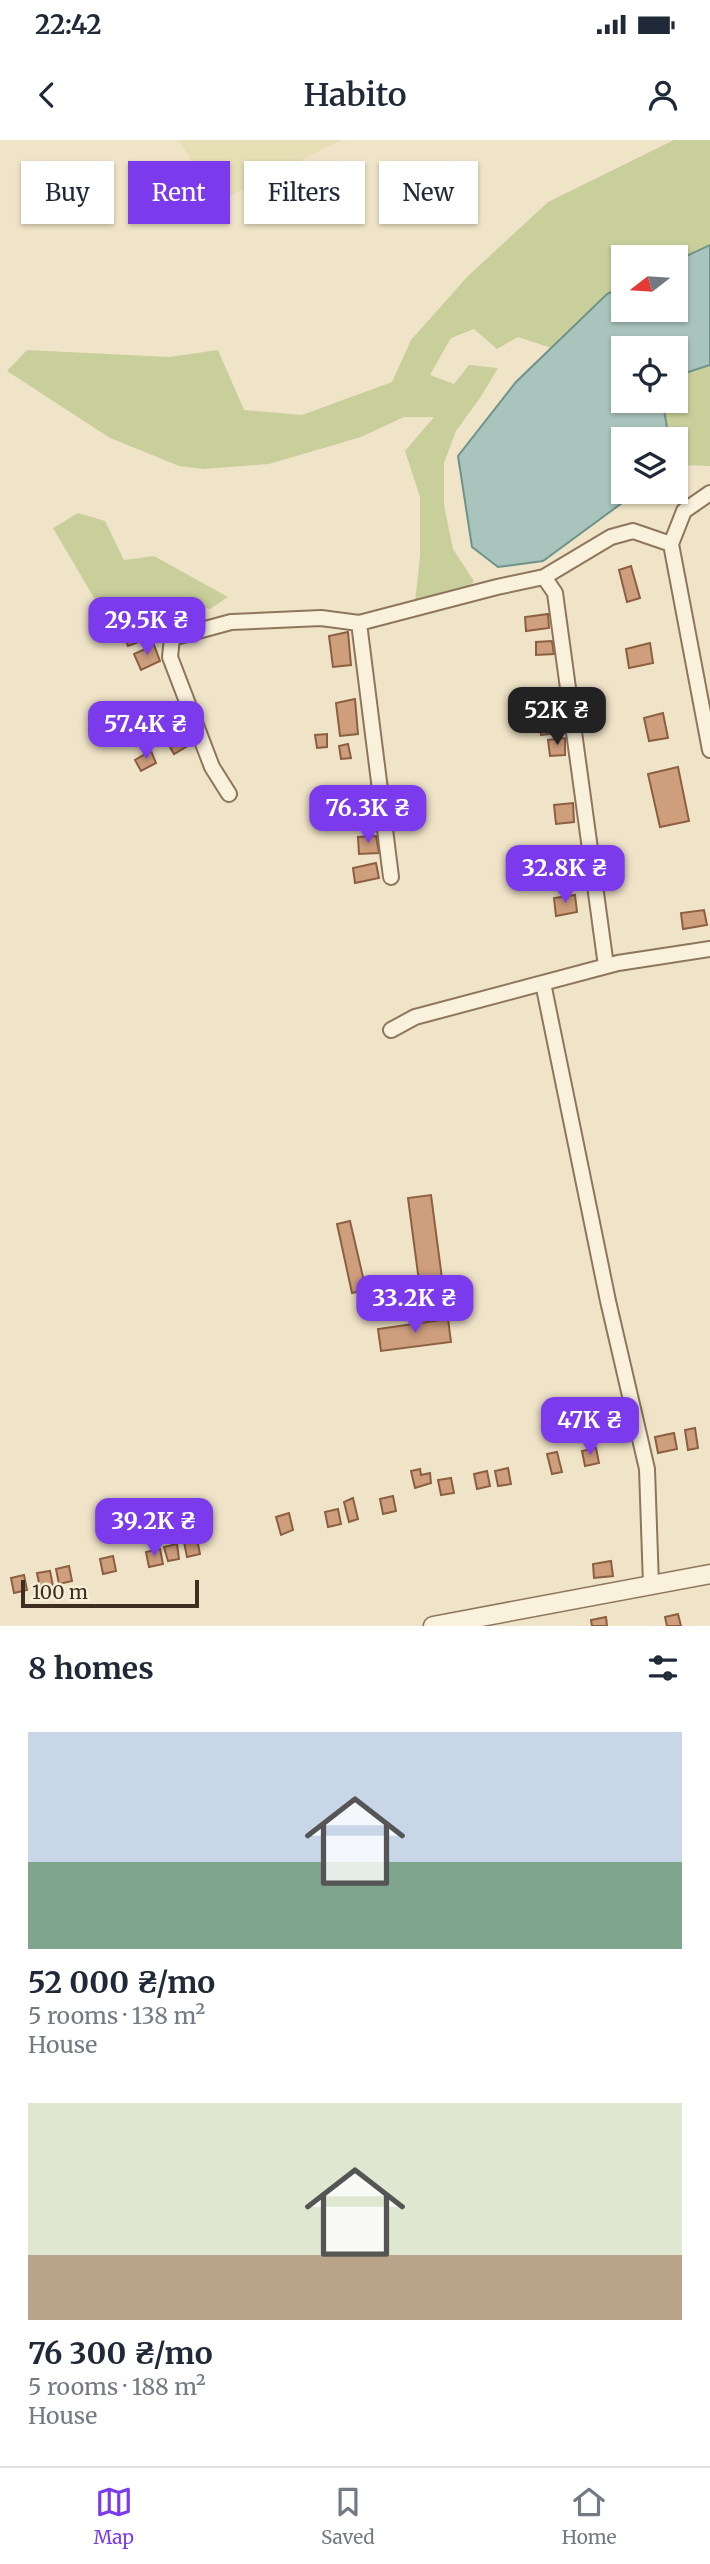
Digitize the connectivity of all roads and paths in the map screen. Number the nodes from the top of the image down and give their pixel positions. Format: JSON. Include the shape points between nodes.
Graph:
{"nodes":[{"id":1,"x":710,"y":493,"type":"edge"},
{"id":2,"x":671,"y":544,"type":"junction"},
{"id":3,"x":544,"y":577,"type":"junction"},
{"id":4,"x":359,"y":623,"type":"junction"},
{"id":5,"x":710,"y":750,"type":"edge"},
{"id":6,"x":229,"y":794,"type":"dead end"},
{"id":7,"x":391,"y":877,"type":"dead end"},
{"id":8,"x":710,"y":948,"type":"edge"},
{"id":9,"x":606,"y":966,"type":"junction"},
{"id":10,"x":543,"y":983,"type":"junction"},
{"id":11,"x":391,"y":1030,"type":"dead end"},
{"id":12,"x":710,"y":1574,"type":"edge"},
{"id":13,"x":651,"y":1585,"type":"junction"},
{"id":14,"x":433,"y":1626,"type":"edge"}],
"edges":[{"from":1,"to":2,"type":"street","via":[[684,511]]},
{"from":2,"to":3,"type":"street","via":[[633,531],[611,537]]},
{"from":2,"to":5,"type":"street"},
{"from":3,"to":4,"type":"street"},
{"from":3,"to":9,"type":"street","via":[[555,593]]},
{"from":4,"to":6,"type":"street","via":[[321,618],[231,622],[172,638],[170,657],[212,766]]},
{"from":4,"to":7,"type":"street"},
{"from":8,"to":9,"type":"street"},
{"from":9,"to":10,"type":"street"},
{"from":10,"to":11,"type":"street","via":[[415,1017]]},
{"from":10,"to":13,"type":"street","via":[[647,1469]]},
{"from":12,"to":13,"type":"street"},
{"from":13,"to":14,"type":"street"}]}
